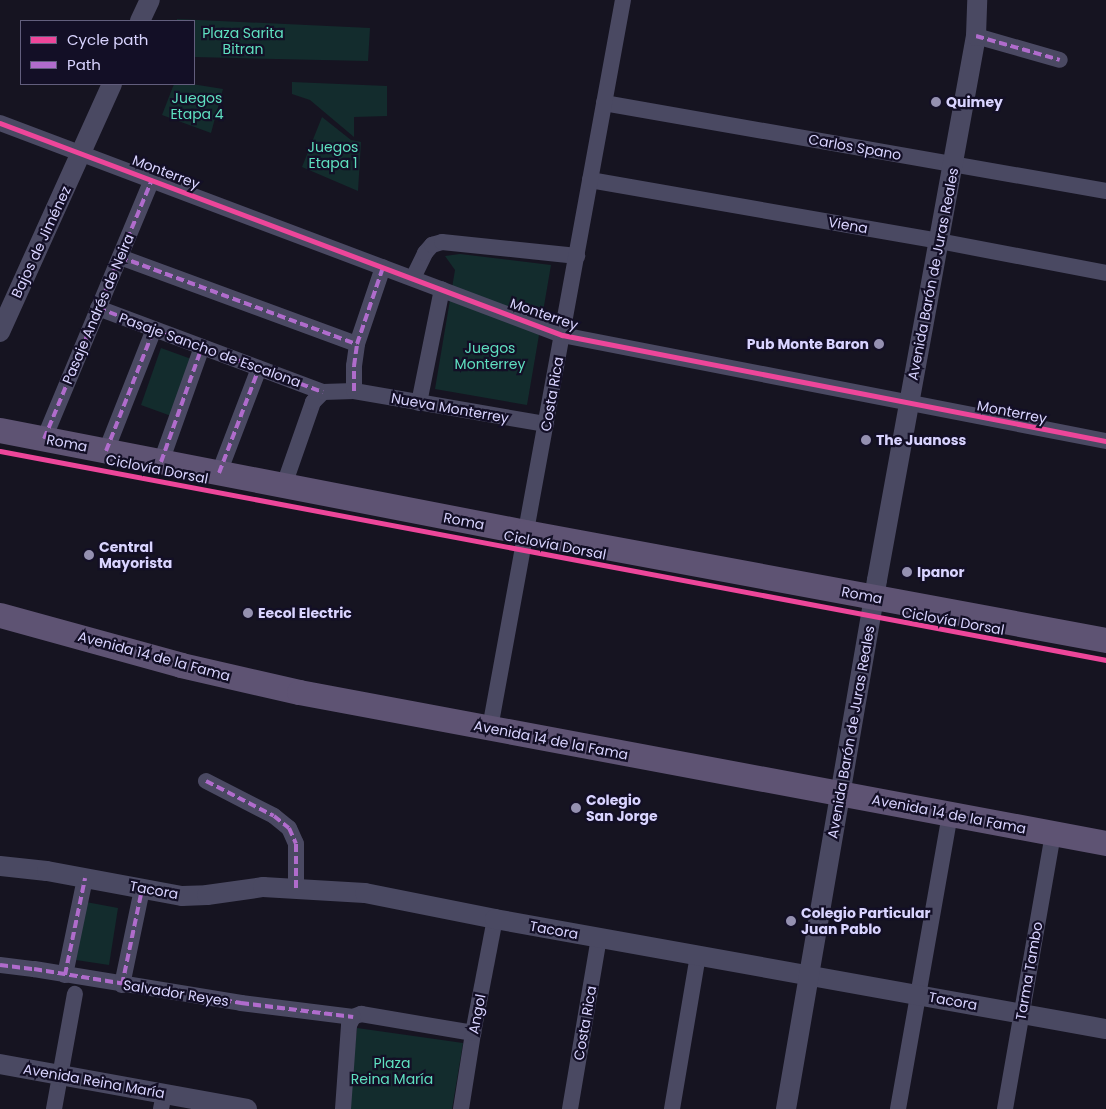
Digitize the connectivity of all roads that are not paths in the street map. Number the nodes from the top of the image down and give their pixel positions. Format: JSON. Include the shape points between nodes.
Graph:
{"nodes":[{"id":1,"x":150,"y":0,"type":"edge"},
{"id":2,"x":623,"y":0,"type":"edge"},
{"id":3,"x":977,"y":0,"type":"edge"},
{"id":4,"x":140,"y":20,"type":"edge"},
{"id":5,"x":976,"y":36,"type":"junction"},
{"id":6,"x":1060,"y":60,"type":"dead end"},
{"id":7,"x":112,"y":85,"type":"edge"},
{"id":8,"x":604,"y":103,"type":"junction"},
{"id":9,"x":0,"y":123,"type":"edge"},
{"id":10,"x":82,"y":152,"type":"junction"},
{"id":11,"x":953,"y":164,"type":"junction"},
{"id":12,"x":152,"y":179,"type":"junction"},
{"id":13,"x":590,"y":180,"type":"junction"},
{"id":14,"x":1106,"y":191,"type":"edge"},
{"id":15,"x":939,"y":241,"type":"junction"},
{"id":16,"x":577,"y":256,"type":"junction"},
{"id":17,"x":120,"y":257,"type":"junction"},
{"id":18,"x":383,"y":267,"type":"junction"},
{"id":19,"x":1106,"y":273,"type":"edge"},
{"id":20,"x":413,"y":278,"type":"junction"},
{"id":21,"x":442,"y":289,"type":"junction"},
{"id":22,"x":98,"y":308,"type":"junction"},
{"id":23,"x":154,"y":329,"type":"junction"},
{"id":24,"x":0,"y":332,"type":"edge"},
{"id":25,"x":562,"y":335,"type":"junction"},
{"id":26,"x":357,"y":344,"type":"junction"},
{"id":27,"x":202,"y":347,"type":"junction"},
{"id":28,"x":259,"y":368,"type":"junction"},
{"id":29,"x":354,"y":391,"type":"junction"},
{"id":30,"x":323,"y":392,"type":"junction"},
{"id":31,"x":419,"y":402,"type":"junction"},
{"id":32,"x":908,"y":404,"type":"junction"},
{"id":33,"x":0,"y":413,"type":"edge"},
{"id":34,"x":546,"y":424,"type":"junction"},
{"id":35,"x":0,"y":430,"type":"edge"},
{"id":36,"x":44,"y":439,"type":"junction"},
{"id":37,"x":1106,"y":441,"type":"edge"},
{"id":38,"x":106,"y":451,"type":"junction"},
{"id":39,"x":161,"y":462,"type":"junction"},
{"id":40,"x":219,"y":473,"type":"junction"},
{"id":41,"x":284,"y":485,"type":"junction"},
{"id":42,"x":525,"y":532,"type":"junction"},
{"id":43,"x":874,"y":597,"type":"junction"},
{"id":44,"x":0,"y":615,"type":"edge"},
{"id":45,"x":1106,"y":640,"type":"edge"},
{"id":46,"x":490,"y":728,"type":"junction"},
{"id":47,"x":206,"y":781,"type":"dead end"},
{"id":48,"x":840,"y":794,"type":"junction"},
{"id":49,"x":950,"y":814,"type":"junction"},
{"id":50,"x":1053,"y":834,"type":"junction"},
{"id":51,"x":1106,"y":843,"type":"edge"},
{"id":52,"x":0,"y":866,"type":"edge"},
{"id":53,"x":85,"y":878,"type":"junction"},
{"id":54,"x":142,"y":889,"type":"junction"},
{"id":55,"x":296,"y":889,"type":"junction"},
{"id":56,"x":496,"y":919,"type":"junction"},
{"id":57,"x":599,"y":938,"type":"junction"},
{"id":58,"x":698,"y":956,"type":"junction"},
{"id":59,"x":0,"y":965,"type":"edge"},
{"id":60,"x":65,"y":975,"type":"junction"},
{"id":61,"x":809,"y":976,"type":"junction"},
{"id":62,"x":122,"y":985,"type":"junction"},
{"id":63,"x":75,"y":994,"type":"dead end"},
{"id":64,"x":919,"y":995,"type":"junction"},
{"id":65,"x":1022,"y":1014,"type":"junction"},
{"id":66,"x":353,"y":1017,"type":"junction"},
{"id":67,"x":1106,"y":1029,"type":"edge"},
{"id":68,"x":473,"y":1033,"type":"junction"},
{"id":69,"x":0,"y":1064,"type":"edge"},
{"id":70,"x":59,"y":1075,"type":"junction"},
{"id":71,"x":162,"y":1101,"type":"edge"},
{"id":72,"x":54,"y":1109,"type":"edge"},
{"id":73,"x":247,"y":1109,"type":"edge"},
{"id":74,"x":343,"y":1109,"type":"edge"},
{"id":75,"x":461,"y":1109,"type":"edge"},
{"id":76,"x":570,"y":1109,"type":"edge"},
{"id":77,"x":672,"y":1109,"type":"edge"},
{"id":78,"x":786,"y":1109,"type":"edge"},
{"id":79,"x":898,"y":1109,"type":"edge"},
{"id":80,"x":1005,"y":1109,"type":"edge"}],
"edges":[{"from":1,"to":4,"type":"street"},
{"from":2,"to":8,"type":"street","name":"Costa Rica"},
{"from":3,"to":5,"type":"street","name":"Avenida Barón de Juras Reales"},
{"from":5,"to":6,"type":"street"},
{"from":5,"to":11,"type":"street","name":"Avenida Barón de Juras Reales"},
{"from":7,"to":10,"type":"street","name":"Bajos de Jiménez"},
{"from":8,"to":11,"type":"street","name":"Carlos Spano"},
{"from":8,"to":13,"type":"street","name":"Costa Rica"},
{"from":9,"to":10,"type":"street","name":"Monterrey"},
{"from":10,"to":12,"type":"street","name":"Monterrey"},
{"from":10,"to":24,"type":"street","name":"Bajos de Jiménez"},
{"from":11,"to":14,"type":"street","name":"Carlos Spano"},
{"from":11,"to":15,"type":"street","name":"Avenida Barón de Juras Reales"},
{"from":12,"to":17,"type":"street","name":"Pasaje Andrés de Neira"},
{"from":12,"to":18,"type":"street","name":"Monterrey"},
{"from":13,"to":15,"type":"street","name":"Viena"},
{"from":13,"to":16,"type":"street","name":"Costa Rica"},
{"from":15,"to":19,"type":"street","name":"Viena"},
{"from":15,"to":32,"type":"street","name":"Avenida Barón de Juras Reales"},
{"from":16,"to":20,"type":"street","via":[[442,242],[425,252]]},
{"from":16,"to":25,"type":"street","name":"Costa Rica"},
{"from":17,"to":22,"type":"street","name":"Pasaje Andrés de Neira"},
{"from":17,"to":26,"type":"street"},
{"from":18,"to":20,"type":"street","name":"Monterrey"},
{"from":18,"to":26,"type":"street"},
{"from":20,"to":21,"type":"street","name":"Monterrey"},
{"from":21,"to":25,"type":"street","name":"Monterrey"},
{"from":21,"to":31,"type":"street"},
{"from":22,"to":23,"type":"street","name":"Pasaje Sancho de Escalona"},
{"from":22,"to":36,"type":"street","name":"Pasaje Andrés de Neira"},
{"from":23,"to":27,"type":"street","name":"Pasaje Sancho de Escalona"},
{"from":23,"to":38,"type":"street"},
{"from":25,"to":32,"type":"street","name":"Monterrey"},
{"from":25,"to":34,"type":"street","name":"Costa Rica"},
{"from":26,"to":29,"type":"street"},
{"from":27,"to":28,"type":"street","name":"Pasaje Sancho de Escalona"},
{"from":27,"to":39,"type":"street"},
{"from":28,"to":30,"type":"street","name":"Pasaje Sancho de Escalona"},
{"from":28,"to":40,"type":"street"},
{"from":29,"to":30,"type":"street","name":"Nueva Monterrey"},
{"from":29,"to":31,"type":"street","name":"Nueva Monterrey"},
{"from":30,"to":41,"type":"street","via":[[313,402]]},
{"from":31,"to":34,"type":"street","name":"Nueva Monterrey"},
{"from":32,"to":37,"type":"street","name":"Monterrey"},
{"from":32,"to":43,"type":"street","name":"Avenida Barón de Juras Reales"},
{"from":33,"to":36,"type":"main road"},
{"from":34,"to":42,"type":"street","name":"Costa Rica"},
{"from":35,"to":36,"type":"main road","name":"Roma"},
{"from":36,"to":38,"type":"main road","name":"Roma"},
{"from":38,"to":39,"type":"main road","name":"Roma"},
{"from":39,"to":40,"type":"main road","name":"Roma"},
{"from":40,"to":41,"type":"main road","name":"Roma"},
{"from":41,"to":42,"type":"main road","name":"Roma"},
{"from":42,"to":43,"type":"main road","name":"Roma"},
{"from":42,"to":46,"type":"street","name":"Costa Rica"},
{"from":43,"to":45,"type":"main road","name":"Roma"},
{"from":43,"to":48,"type":"street","name":"Avenida Barón de Juras Reales"},
{"from":44,"to":46,"type":"main road","name":"Avenida 14 de la Fama","via":[[181,665],[299,692]]},
{"from":46,"to":48,"type":"main road","name":"Avenida 14 de la Fama"},
{"from":47,"to":55,"type":"street","via":[[274,816],[288,828],[296,844]]},
{"from":48,"to":49,"type":"main road","name":"Avenida 14 de la Fama"},
{"from":48,"to":61,"type":"street","name":"Avenida Barón de Juras Reales"},
{"from":49,"to":50,"type":"main road","name":"Avenida 14 de la Fama"},
{"from":49,"to":64,"type":"street"},
{"from":50,"to":51,"type":"main road","name":"Avenida 14 de la Fama"},
{"from":50,"to":65,"type":"street","name":"Tarma Tambo"},
{"from":52,"to":53,"type":"street","name":"Tacora"},
{"from":53,"to":54,"type":"street","name":"Tacora"},
{"from":53,"to":60,"type":"street"},
{"from":54,"to":55,"type":"street","name":"Tacora","via":[[196,896],[263,887]]},
{"from":54,"to":62,"type":"street"},
{"from":55,"to":56,"type":"street","name":"Tacora","via":[[365,893]]},
{"from":56,"to":57,"type":"street","name":"Tacora"},
{"from":56,"to":68,"type":"street","name":"Angol"},
{"from":57,"to":58,"type":"street","name":"Tacora"},
{"from":57,"to":76,"type":"street","name":"Costa Rica"},
{"from":58,"to":61,"type":"street","name":"Tacora"},
{"from":58,"to":77,"type":"street"},
{"from":59,"to":60,"type":"street","name":"Salvador Reyes"},
{"from":60,"to":62,"type":"street","name":"Salvador Reyes"},
{"from":61,"to":64,"type":"street","name":"Tacora"},
{"from":61,"to":78,"type":"street","name":"Avenida Barón de Juras Reales"},
{"from":62,"to":66,"type":"street","name":"Salvador Reyes"},
{"from":63,"to":70,"type":"street"},
{"from":64,"to":65,"type":"street","name":"Tacora"},
{"from":64,"to":79,"type":"street"},
{"from":65,"to":67,"type":"street","name":"Tacora"},
{"from":65,"to":80,"type":"street","name":"Tarma Tambo"},
{"from":66,"to":68,"type":"street","name":"Salvador Reyes","via":[[361,1014]]},
{"from":66,"to":74,"type":"street"},
{"from":68,"to":75,"type":"street","name":"Angol"},
{"from":69,"to":70,"type":"street","name":"Avenida Reina María"},
{"from":70,"to":71,"type":"street","name":"Avenida Reina María"},
{"from":70,"to":72,"type":"street"},
{"from":71,"to":73,"type":"street","name":"Avenida Reina María"}]}
